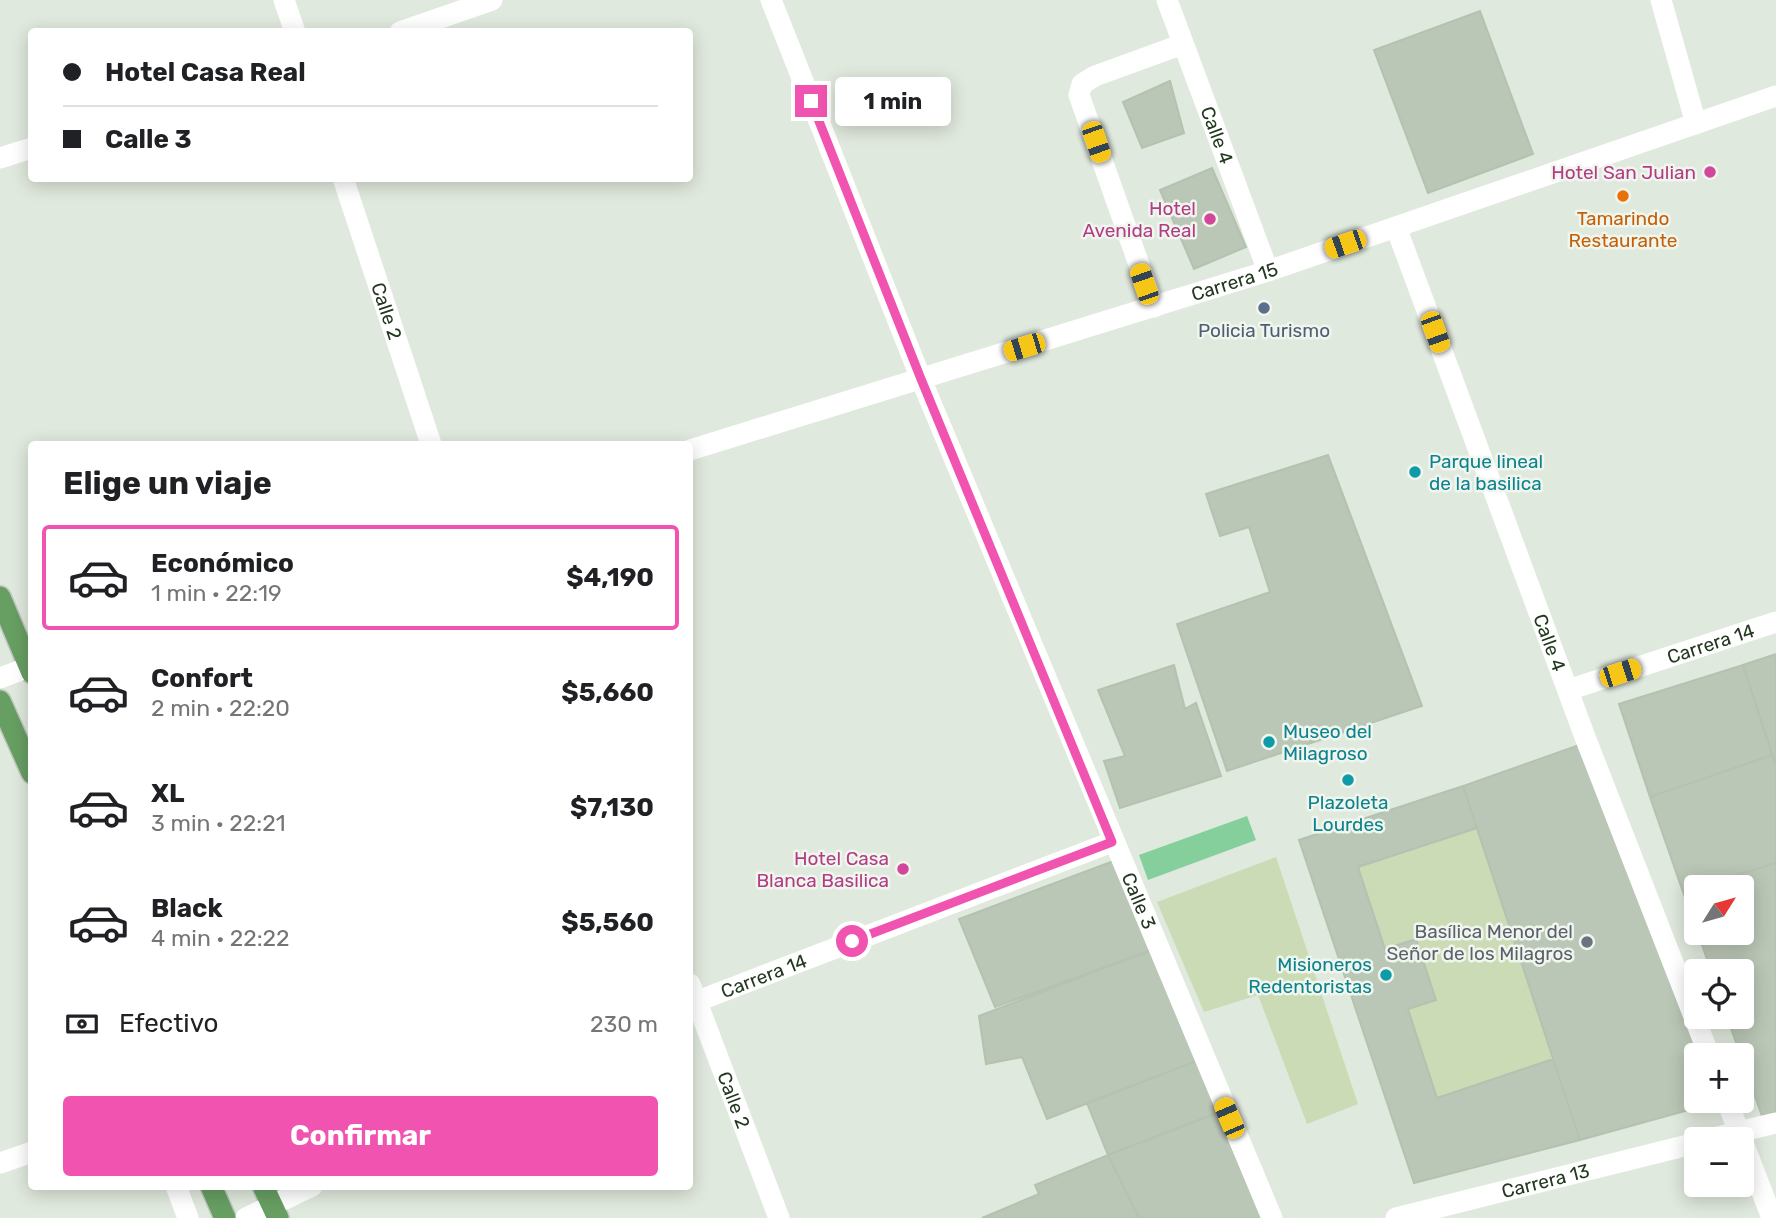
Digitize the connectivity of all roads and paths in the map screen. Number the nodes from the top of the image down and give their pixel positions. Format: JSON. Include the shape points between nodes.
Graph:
{"nodes":[{"id":1,"x":284,"y":0,"type":"edge"},
{"id":2,"x":492,"y":0,"type":"edge"},
{"id":3,"x":771,"y":0,"type":"edge"},
{"id":4,"x":1167,"y":0,"type":"edge"},
{"id":5,"x":1661,"y":0,"type":"edge"},
{"id":6,"x":294,"y":28,"type":"edge"},
{"id":7,"x":412,"y":28,"type":"edge"},
{"id":8,"x":1183,"y":44,"type":"junction"},
{"id":9,"x":1776,"y":96,"type":"edge"},
{"id":10,"x":1696,"y":124,"type":"junction"},
{"id":11,"x":28,"y":149,"type":"edge"},
{"id":12,"x":0,"y":158,"type":"edge"},
{"id":13,"x":344,"y":182,"type":"edge"},
{"id":14,"x":1396,"y":227,"type":"junction"},
{"id":15,"x":1268,"y":271,"type":"junction"},
{"id":16,"x":1154,"y":307,"type":"junction"},
{"id":17,"x":921,"y":379,"type":"junction"},
{"id":18,"x":430,"y":441,"type":"edge"},
{"id":19,"x":693,"y":449,"type":"edge"},
{"id":20,"x":0,"y":597,"type":"edge"},
{"id":21,"x":1776,"y":622,"type":"edge"},
{"id":22,"x":28,"y":662,"type":"edge"},
{"id":23,"x":28,"y":670,"type":"edge"},
{"id":24,"x":0,"y":678,"type":"edge"},
{"id":25,"x":1568,"y":691,"type":"junction"},
{"id":26,"x":1,"y":703,"type":"edge"},
{"id":27,"x":28,"y":764,"type":"edge"},
{"id":28,"x":1112,"y":842,"type":"junction"},
{"id":29,"x":693,"y":996,"type":"edge"},
{"id":30,"x":693,"y":999,"type":"edge"},
{"id":31,"x":1704,"y":1043,"type":"edge"},
{"id":32,"x":1776,"y":1123,"type":"edge"},
{"id":33,"x":1754,"y":1128,"type":"edge"},
{"id":34,"x":1684,"y":1146,"type":"edge"},
{"id":35,"x":28,"y":1153,"type":"edge"},
{"id":36,"x":0,"y":1163,"type":"edge"},
{"id":37,"x":1754,"y":1170,"type":"edge"},
{"id":38,"x":178,"y":1190,"type":"edge"},
{"id":39,"x":213,"y":1190,"type":"edge"},
{"id":40,"x":302,"y":1190,"type":"edge"},
{"id":41,"x":271,"y":1203,"type":"edge"},
{"id":42,"x":188,"y":1218,"type":"edge"},
{"id":43,"x":225,"y":1218,"type":"edge"},
{"id":44,"x":246,"y":1218,"type":"edge"},
{"id":45,"x":779,"y":1218,"type":"edge"},
{"id":46,"x":1272,"y":1218,"type":"edge"},
{"id":47,"x":1396,"y":1218,"type":"edge"},
{"id":48,"x":1773,"y":1218,"type":"edge"}],
"edges":[{"from":1,"to":6,"type":"street"},
{"from":2,"to":7,"type":"street"},
{"from":3,"to":17,"type":"street","name":"Calle 3"},
{"from":4,"to":8,"type":"street","name":"Calle 4"},
{"from":5,"to":10,"type":"street"},
{"from":8,"to":15,"type":"street","name":"Calle 4"},
{"from":8,"to":16,"type":"street","via":[[1095,76],[1083,84],[1079,95]]},
{"from":9,"to":10,"type":"street","name":"Carrera 15"},
{"from":10,"to":14,"type":"street","name":"Carrera 15"},
{"from":11,"to":12,"type":"street"},
{"from":13,"to":18,"type":"street","name":"Calle 2"},
{"from":14,"to":15,"type":"street","name":"Carrera 15"},
{"from":14,"to":25,"type":"street","name":"Calle 4"},
{"from":15,"to":16,"type":"street","name":"Carrera 15"},
{"from":16,"to":17,"type":"street","name":"Carrera 15"},
{"from":17,"to":19,"type":"street","name":"Carrera 15"},
{"from":17,"to":28,"type":"street","name":"Calle 3"},
{"from":20,"to":22,"type":"main road"},
{"from":21,"to":25,"type":"street","name":"Carrera 14"},
{"from":23,"to":24,"type":"street"},
{"from":25,"to":31,"type":"street","name":"Calle 4"},
{"from":26,"to":27,"type":"main road"},
{"from":28,"to":29,"type":"street","name":"Carrera 14"},
{"from":28,"to":46,"type":"street","name":"Calle 3"},
{"from":30,"to":45,"type":"street","name":"Calle 2"},
{"from":32,"to":33,"type":"street"},
{"from":34,"to":47,"type":"street","name":"Carrera 13"},
{"from":35,"to":36,"type":"street"},
{"from":37,"to":48,"type":"street"},
{"from":38,"to":42,"type":"street"},
{"from":39,"to":43,"type":"main road"},
{"from":40,"to":41,"type":"street"},
{"from":41,"to":44,"type":"street"}]}
